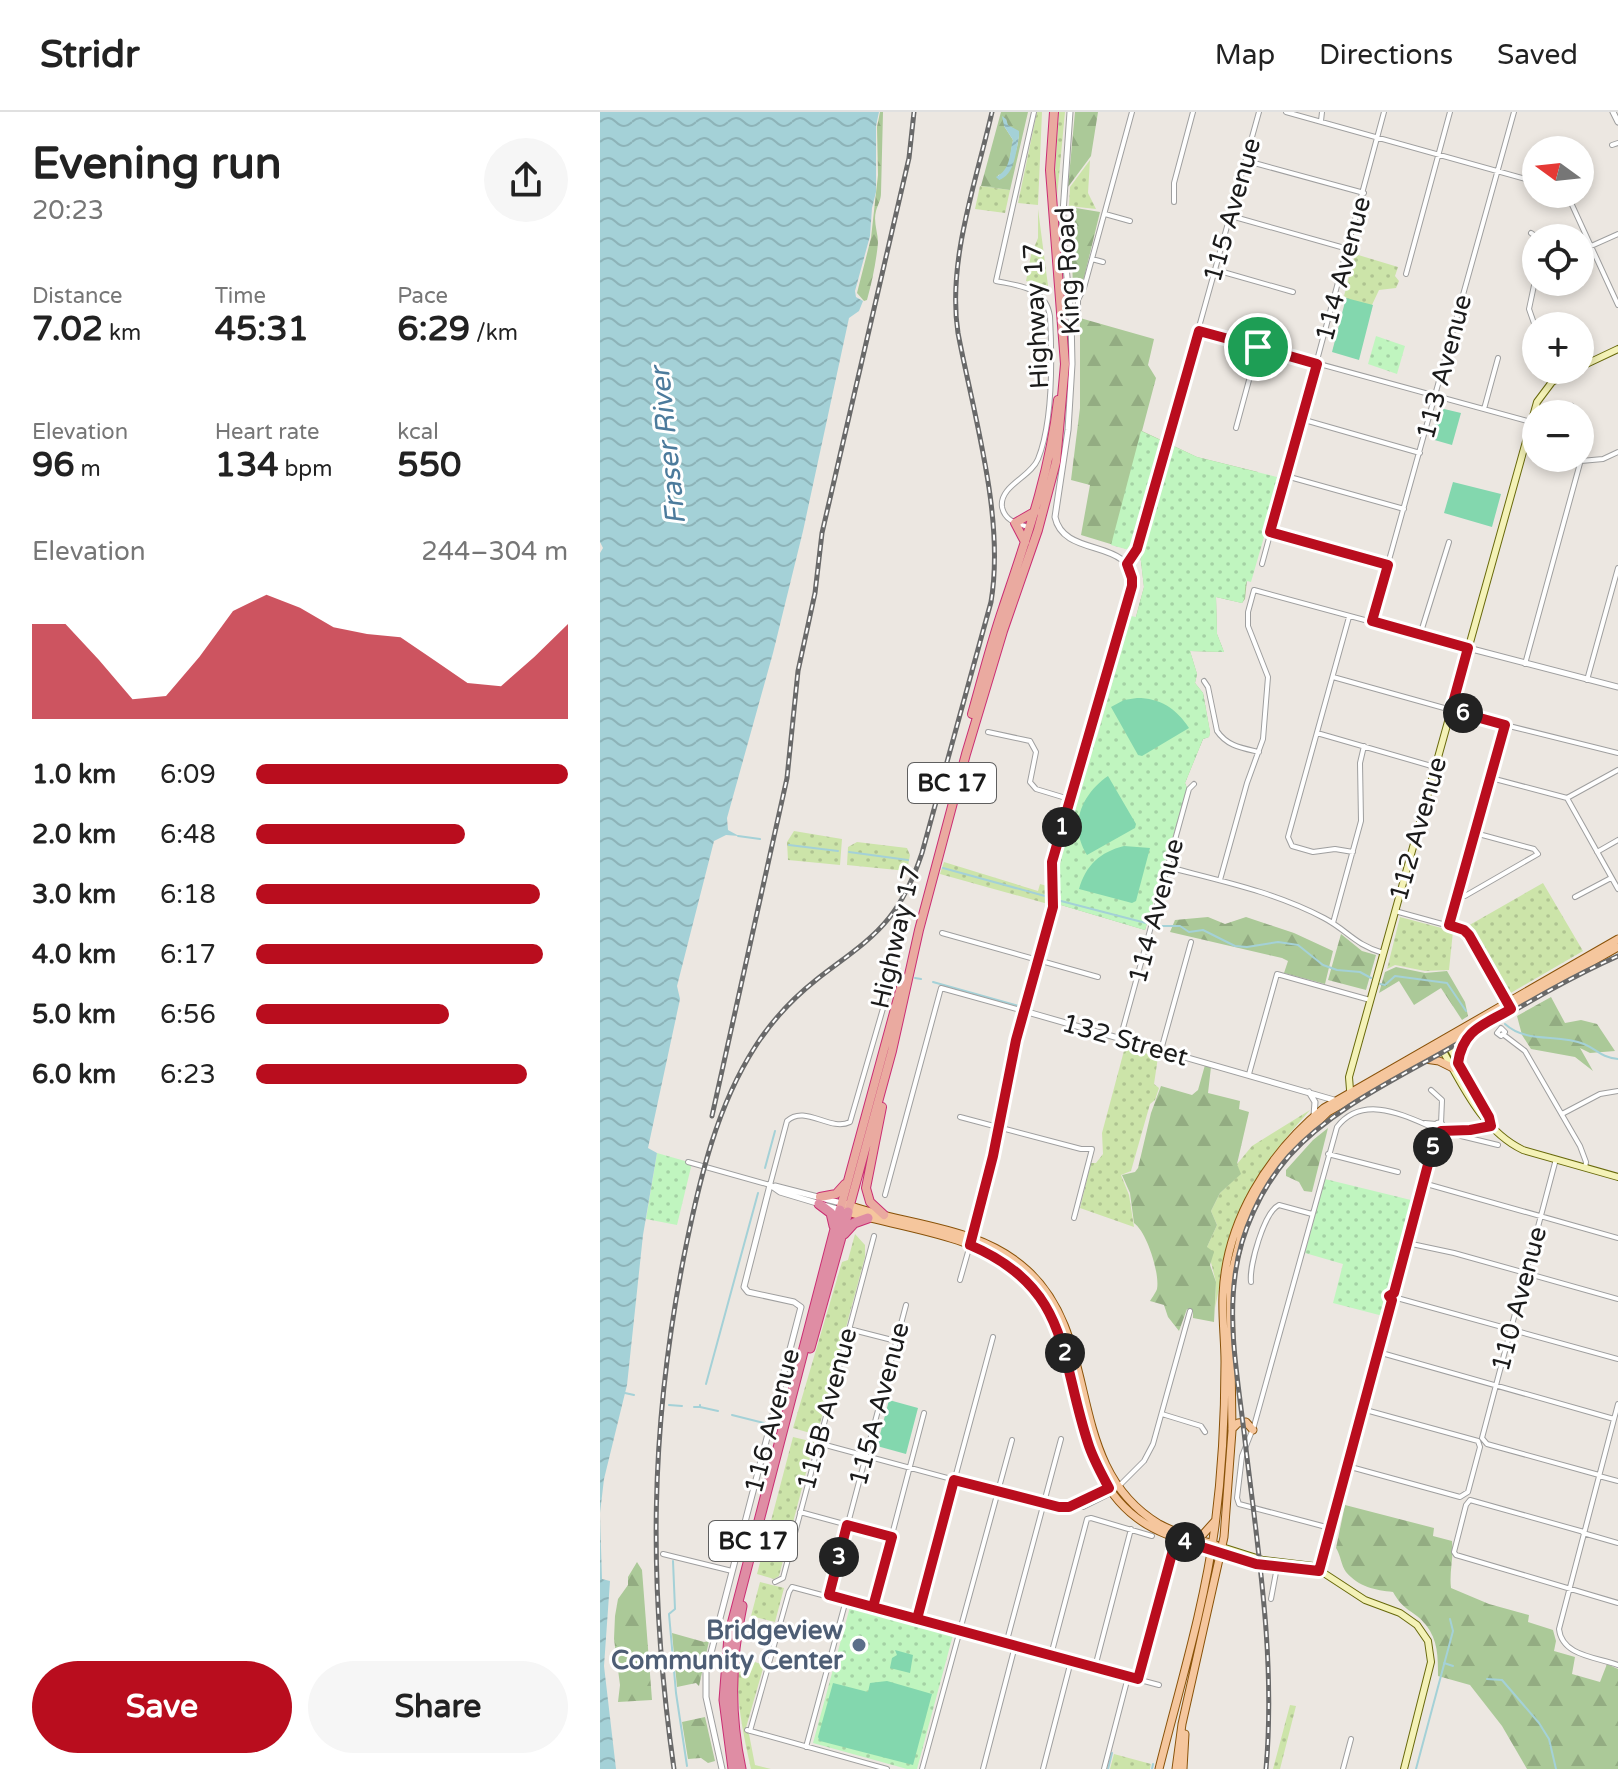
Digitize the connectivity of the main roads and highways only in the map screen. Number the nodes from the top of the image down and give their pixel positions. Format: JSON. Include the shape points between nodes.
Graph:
{"nodes":[{"id":1,"x":1052,"y":112,"type":"edge"},
{"id":2,"x":1618,"y":349,"type":"edge"},
{"id":3,"x":1594,"y":360,"type":"edge"},
{"id":4,"x":1549,"y":384,"type":"edge"},
{"id":5,"x":1037,"y":511,"type":"junction"},
{"id":6,"x":1035,"y":529,"type":"junction"},
{"id":7,"x":1026,"y":543,"type":"junction"},
{"id":8,"x":1618,"y":939,"type":"edge"},
{"id":9,"x":1618,"y":947,"type":"edge"},
{"id":10,"x":1509,"y":1005,"type":"junction"},
{"id":11,"x":1469,"y":1034,"type":"junction"},
{"id":12,"x":1441,"y":1039,"type":"junction"},
{"id":13,"x":1445,"y":1047,"type":"junction"},
{"id":14,"x":892,"y":1051,"type":"junction"},
{"id":15,"x":1421,"y":1059,"type":"junction"},
{"id":16,"x":1455,"y":1065,"type":"junction"},
{"id":17,"x":1351,"y":1094,"type":"junction"},
{"id":18,"x":1618,"y":1177,"type":"edge"},
{"id":19,"x":848,"y":1180,"type":"junction"},
{"id":20,"x":820,"y":1200,"type":"joint"},
{"id":21,"x":844,"y":1208,"type":"junction"},
{"id":22,"x":884,"y":1215,"type":"junction"},
{"id":23,"x":868,"y":1218,"type":"junction"},
{"id":24,"x":838,"y":1234,"type":"junction"},
{"id":25,"x":971,"y":1241,"type":"junction"},
{"id":26,"x":819,"y":1318,"type":"junction"},
{"id":27,"x":1253,"y":1430,"type":"road end"},
{"id":28,"x":1232,"y":1431,"type":"junction"},
{"id":29,"x":1113,"y":1489,"type":"junction"},
{"id":30,"x":1215,"y":1521,"type":"junction"},
{"id":31,"x":1197,"y":1543,"type":"junction"},
{"id":32,"x":1212,"y":1547,"type":"junction"},
{"id":33,"x":1222,"y":1550,"type":"junction"},
{"id":34,"x":1209,"y":1562,"type":"junction"},
{"id":35,"x":1319,"y":1571,"type":"junction"},
{"id":36,"x":1187,"y":1700,"type":"junction"},
{"id":37,"x":733,"y":1769,"type":"edge"},
{"id":38,"x":741,"y":1769,"type":"edge"},
{"id":39,"x":1161,"y":1769,"type":"edge"},
{"id":40,"x":1176,"y":1769,"type":"edge"},
{"id":41,"x":1183,"y":1769,"type":"edge"},
{"id":42,"x":1404,"y":1769,"type":"edge"}],
"edges":[{"from":1,"to":5,"type":"highway","name":"Highway 17","number":"BC 17","via":[[1045,168],[1059,374]]},
{"from":1,"to":6,"type":"highway","name":"Highway 17","number":"BC 17","via":[[1050,170],[1065,364],[1056,462]]},
{"from":2,"to":3,"type":"main road"},
{"from":4,"to":17,"type":"main road","name":"112 Avenue","via":[[1531,422],[1383,953],[1349,1077]]},
{"from":5,"to":6,"type":"highway","name":"Highway 17","number":"BC 17"},
{"from":5,"to":7,"type":"highway","via":[[1015,523]]},
{"from":6,"to":7,"type":"highway","name":"Highway 17","number":"BC 17"},
{"from":6,"to":14,"type":"highway","name":"Highway 17","number":"BC 17","via":[[966,754]]},
{"from":7,"to":19,"type":"highway","name":"Highway 17","number":"BC 17","via":[[961,752]]},
{"from":8,"to":10,"type":"main road"},
{"from":9,"to":10,"type":"main road"},
{"from":10,"to":11,"type":"main road"},
{"from":10,"to":12,"type":"main road"},
{"from":11,"to":13,"type":"main road"},
{"from":11,"to":16,"type":"main road"},
{"from":12,"to":13,"type":"main road"},
{"from":12,"to":17,"type":"main road"},
{"from":13,"to":15,"type":"main road"},
{"from":13,"to":16,"type":"main road"},
{"from":14,"to":21,"type":"highway","name":"Highway 17","number":"BC 17"},
{"from":14,"to":22,"type":"highway","via":[[866,1183],[868,1199]]},
{"from":15,"to":16,"type":"main road"},
{"from":15,"to":17,"type":"main road"},
{"from":16,"to":18,"type":"main road","via":[[1484,1120],[1513,1145]]},
{"from":17,"to":28,"type":"main road","via":[[1282,1157],[1242,1232],[1229,1296]]},
{"from":17,"to":30,"type":"main road","via":[[1335,1100],[1288,1140],[1243,1211],[1231,1248],[1223,1295],[1224,1405]]},
{"from":19,"to":20,"type":"highway","via":[[836,1194]]},
{"from":19,"to":21,"type":"highway","name":"Highway 17","number":"BC 17"},
{"from":20,"to":24,"type":"highway"},
{"from":21,"to":22,"type":"main road"},
{"from":21,"to":23,"type":"main road"},
{"from":21,"to":24,"type":"highway","name":"Highway 17","number":"BC 17"},
{"from":21,"to":26,"type":"highway"},
{"from":22,"to":25,"type":"main road"},
{"from":23,"to":24,"type":"highway"},
{"from":23,"to":25,"type":"main road"},
{"from":24,"to":26,"type":"highway","name":"Highway 17","number":"BC 17"},
{"from":24,"to":37,"type":"highway","name":"Highway 17","number":"BC 17","via":[[729,1636],[724,1700]]},
{"from":25,"to":29,"type":"main road","via":[[1014,1268],[1048,1307],[1065,1350],[1089,1447]]},
{"from":26,"to":38,"type":"highway","name":"Highway 17","number":"BC 17","via":[[736,1637],[731,1702]]},
{"from":27,"to":28,"type":"main road","via":[[1246,1422]]},
{"from":28,"to":33,"type":"main road"},
{"from":29,"to":31,"type":"main road","via":[[1157,1523]]},
{"from":29,"to":31,"type":"main road","via":[[1139,1520],[1176,1539]]},
{"from":30,"to":31,"type":"main road"},
{"from":30,"to":32,"type":"main road"},
{"from":31,"to":32,"type":"main road"},
{"from":31,"to":34,"type":"main road"},
{"from":32,"to":33,"type":"main road"},
{"from":32,"to":34,"type":"main road"},
{"from":33,"to":35,"type":"main road","via":[[1256,1564]]},
{"from":33,"to":35,"type":"main road"},
{"from":33,"to":36,"type":"main road"},
{"from":34,"to":39,"type":"main road"},
{"from":35,"to":42,"type":"main road","via":[[1373,1605],[1409,1619],[1431,1648]]},
{"from":36,"to":40,"type":"main road"},
{"from":36,"to":41,"type":"main road"}]}
